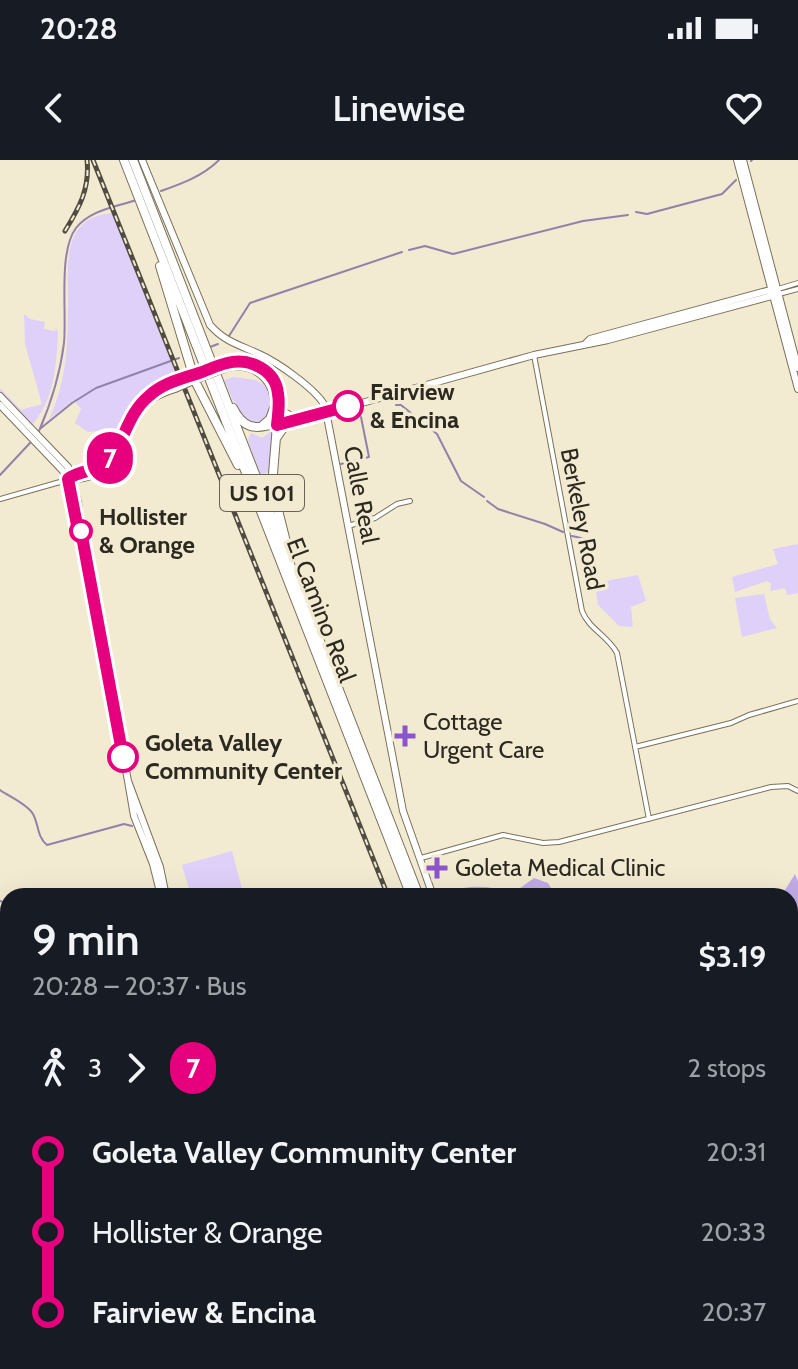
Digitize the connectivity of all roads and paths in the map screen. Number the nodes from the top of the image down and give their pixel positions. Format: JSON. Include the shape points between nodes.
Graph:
{"nodes":[{"id":1,"x":124,"y":160,"type":"edge"},
{"id":2,"x":133,"y":160,"type":"edge"},
{"id":3,"x":142,"y":160,"type":"edge"},
{"id":4,"x":737,"y":160,"type":"edge"},
{"id":5,"x":743,"y":160,"type":"edge"},
{"id":6,"x":140,"y":190,"type":"junction"},
{"id":7,"x":145,"y":203,"type":"junction"},
{"id":8,"x":147,"y":219,"type":"junction"},
{"id":9,"x":798,"y":286,"type":"edge"},
{"id":10,"x":776,"y":292,"type":"junction"},
{"id":11,"x":206,"y":352,"type":"junction"},
{"id":12,"x":534,"y":355,"type":"junction"},
{"id":13,"x":226,"y":365,"type":"junction"},
{"id":14,"x":798,"y":368,"type":"edge"},
{"id":15,"x":194,"y":378,"type":"junction"},
{"id":16,"x":798,"y":389,"type":"edge"},
{"id":17,"x":0,"y":396,"type":"edge"},
{"id":18,"x":279,"y":396,"type":"junction"},
{"id":19,"x":0,"y":405,"type":"edge"},
{"id":20,"x":274,"y":408,"type":"junction"},
{"id":21,"x":326,"y":412,"type":"junction"},
{"id":22,"x":307,"y":417,"type":"junction"},
{"id":23,"x":279,"y":424,"type":"junction"},
{"id":24,"x":247,"y":426,"type":"junction"},
{"id":25,"x":31,"y":432,"type":"junction"},
{"id":26,"x":71,"y":479,"type":"junction"},
{"id":27,"x":0,"y":499,"type":"edge"},
{"id":28,"x":410,"y":501,"type":"dead end"},
{"id":29,"x":266,"y":524,"type":"junction"},
{"id":30,"x":348,"y":526,"type":"junction"},
{"id":31,"x":296,"y":581,"type":"junction"},
{"id":32,"x":798,"y":701,"type":"edge"},
{"id":33,"x":635,"y":747,"type":"junction"},
{"id":34,"x":798,"y":791,"type":"edge"},
{"id":35,"x":649,"y":819,"type":"junction"},
{"id":36,"x":420,"y":858,"type":"junction"},
{"id":37,"x":161,"y":888,"type":"edge"},
{"id":38,"x":408,"y":888,"type":"edge"},
{"id":39,"x":416,"y":888,"type":"edge"},
{"id":40,"x":433,"y":888,"type":"edge"}],
"edges":[{"from":1,"to":6,"type":"highway","name":"El Camino Real","number":"US 101"},
{"from":2,"to":6,"type":"highway","name":"El Camino Real","number":"US 101"},
{"from":3,"to":21,"type":"main road","name":"Calle Real","via":[[210,325],[230,343],[265,357],[315,392]]},
{"from":4,"to":10,"type":"main road"},
{"from":5,"to":10,"type":"main road"},
{"from":6,"to":7,"type":"highway","name":"El Camino Real","number":"US 101"},
{"from":7,"to":8,"type":"highway","name":"El Camino Real","number":"US 101"},
{"from":7,"to":11,"type":"highway","name":"El Camino Real","number":"US 101"},
{"from":8,"to":15,"type":"highway"},
{"from":8,"to":29,"type":"highway","name":"El Camino Real","number":"US 101"},
{"from":9,"to":10,"type":"street"},
{"from":10,"to":12,"type":"main road"},
{"from":10,"to":14,"type":"main road"},
{"from":10,"to":16,"type":"main road"},
{"from":11,"to":24,"type":"highway"},
{"from":11,"to":31,"type":"highway","name":"El Camino Real","number":"US 101"},
{"from":12,"to":21,"type":"main road"},
{"from":12,"to":33,"type":"street","name":"Berkeley Road","via":[[582,611],[617,653]]},
{"from":13,"to":15,"type":"main road","bridge":true},
{"from":13,"to":18,"type":"main road","via":[[248,362],[260,367]]},
{"from":13,"to":20,"type":"main road","via":[[261,374],[272,389]]},
{"from":15,"to":26,"type":"main road","bridge":true,"via":[[140,409],[107,469]]},
{"from":15,"to":29,"type":"highway"},
{"from":17,"to":25,"type":"main road"},
{"from":18,"to":22,"type":"main road","via":[[287,415]]},
{"from":18,"to":23,"type":"main road"},
{"from":19,"to":25,"type":"main road"},
{"from":20,"to":23,"type":"main road"},
{"from":20,"to":24,"type":"highway","via":[[265,424]]},
{"from":21,"to":22,"type":"main road"},
{"from":21,"to":30,"type":"main road","name":"Calle Real"},
{"from":22,"to":23,"type":"main road"},
{"from":23,"to":24,"type":"highway"},
{"from":23,"to":31,"type":"highway","via":[[272,470],[274,502]]},
{"from":25,"to":26,"type":"main road","via":[[68,467]]},
{"from":26,"to":27,"type":"street"},
{"from":26,"to":37,"type":"main road","via":[[134,816]]},
{"from":28,"to":30,"type":"street"},
{"from":29,"to":38,"type":"highway","name":"El Camino Real","number":"US 101"},
{"from":30,"to":36,"type":"main road","name":"Calle Real","via":[[403,811]]},
{"from":31,"to":39,"type":"highway","name":"El Camino Real","number":"US 101"},
{"from":32,"to":33,"type":"street"},
{"from":33,"to":35,"type":"street","name":"Berkeley Road"},
{"from":34,"to":35,"type":"street","via":[[771,787]]},
{"from":35,"to":36,"type":"street","via":[[553,843],[501,836]]},
{"from":36,"to":40,"type":"main road","name":"Calle Real"}]}
